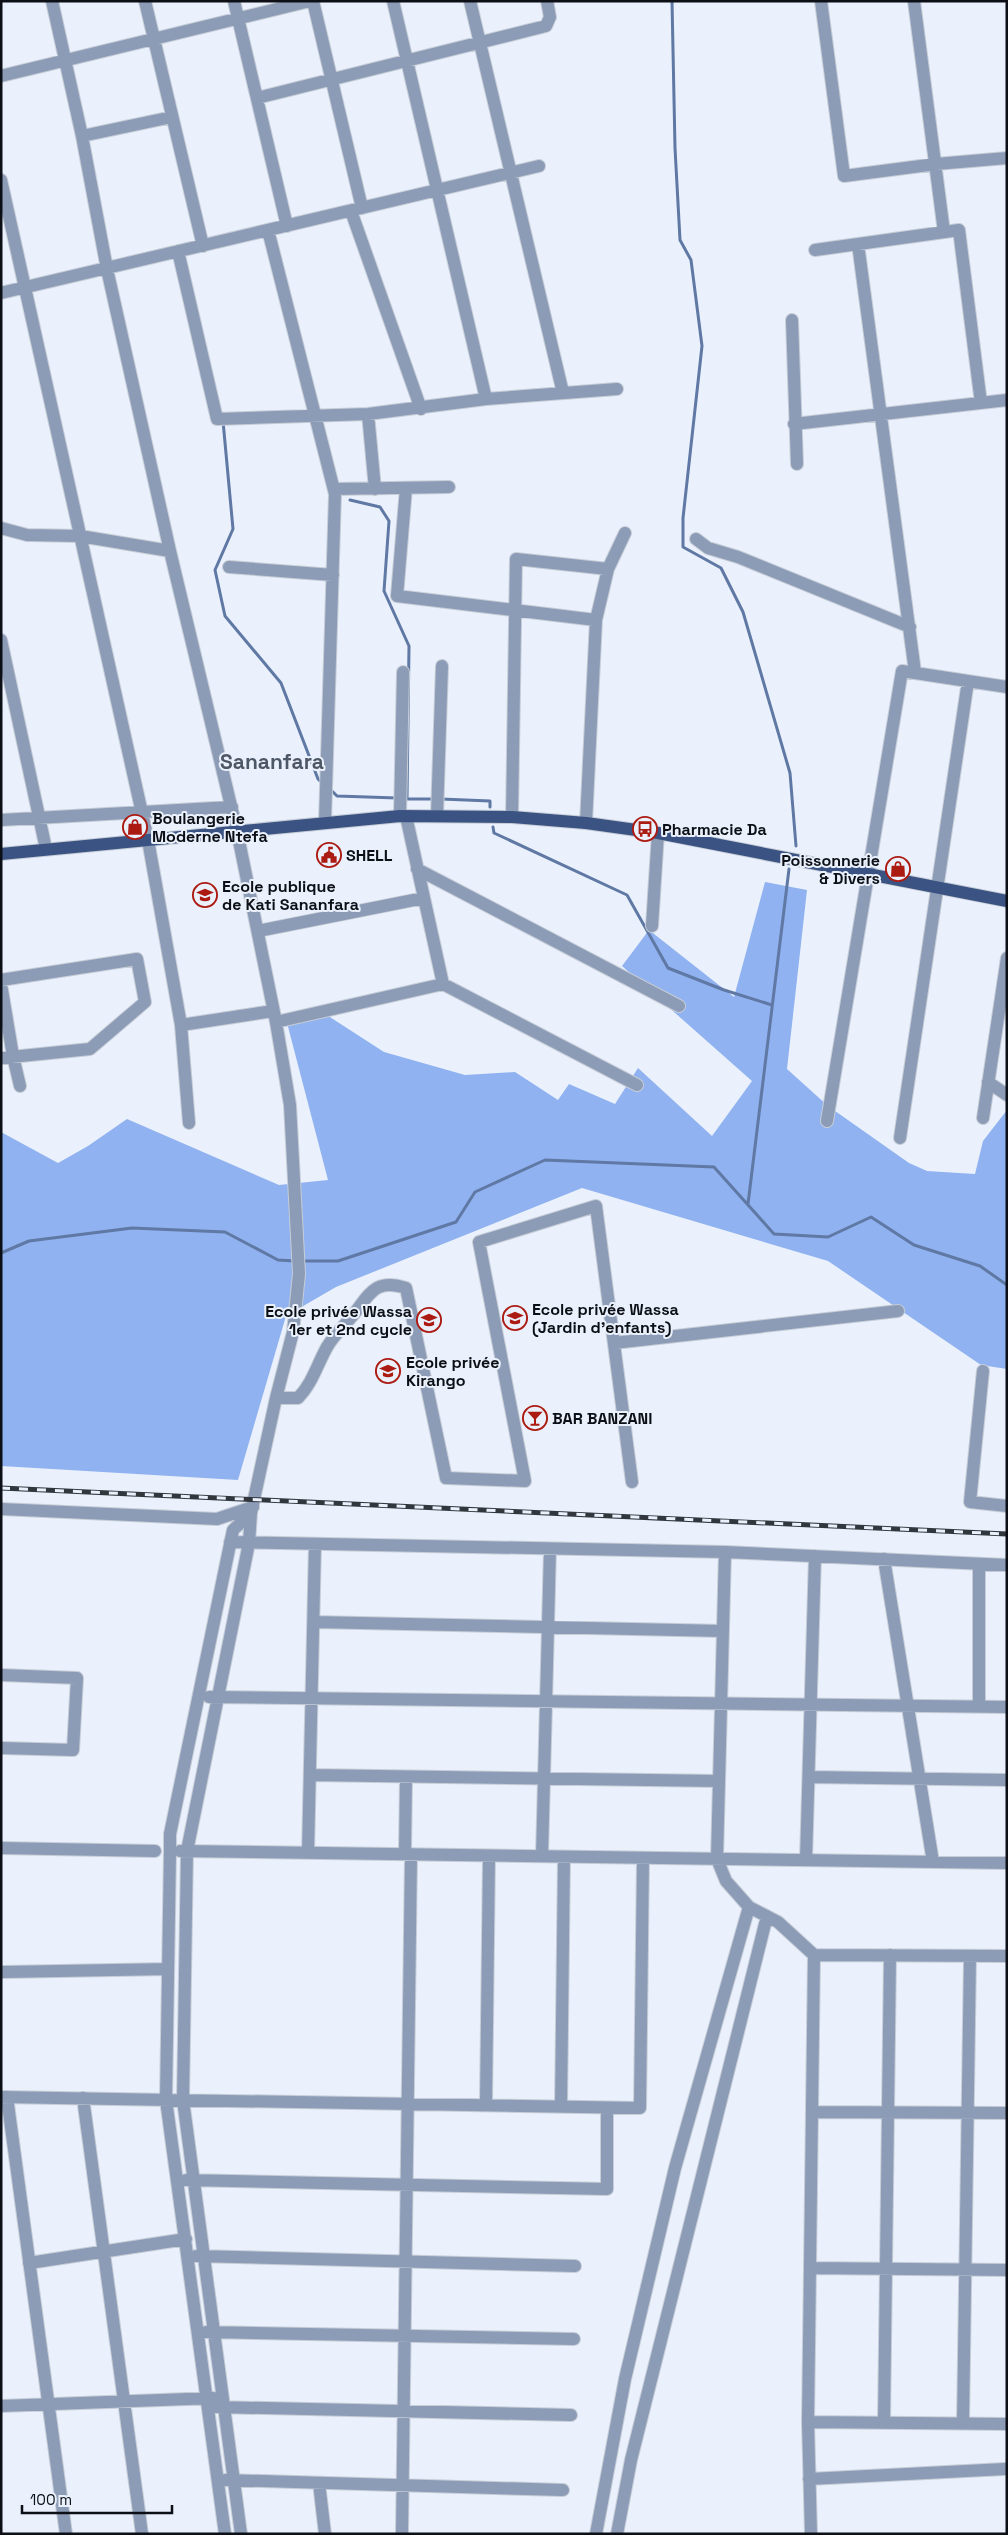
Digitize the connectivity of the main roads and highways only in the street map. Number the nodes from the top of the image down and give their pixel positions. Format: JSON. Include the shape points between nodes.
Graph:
{"nodes":[{"id":1,"x":1,"y":854,"type":"edge"},
{"id":2,"x":1007,"y":901,"type":"edge"}],
"edges":[{"from":1,"to":2,"type":"main road","via":[[403,816],[512,817],[658,833]]}]}
